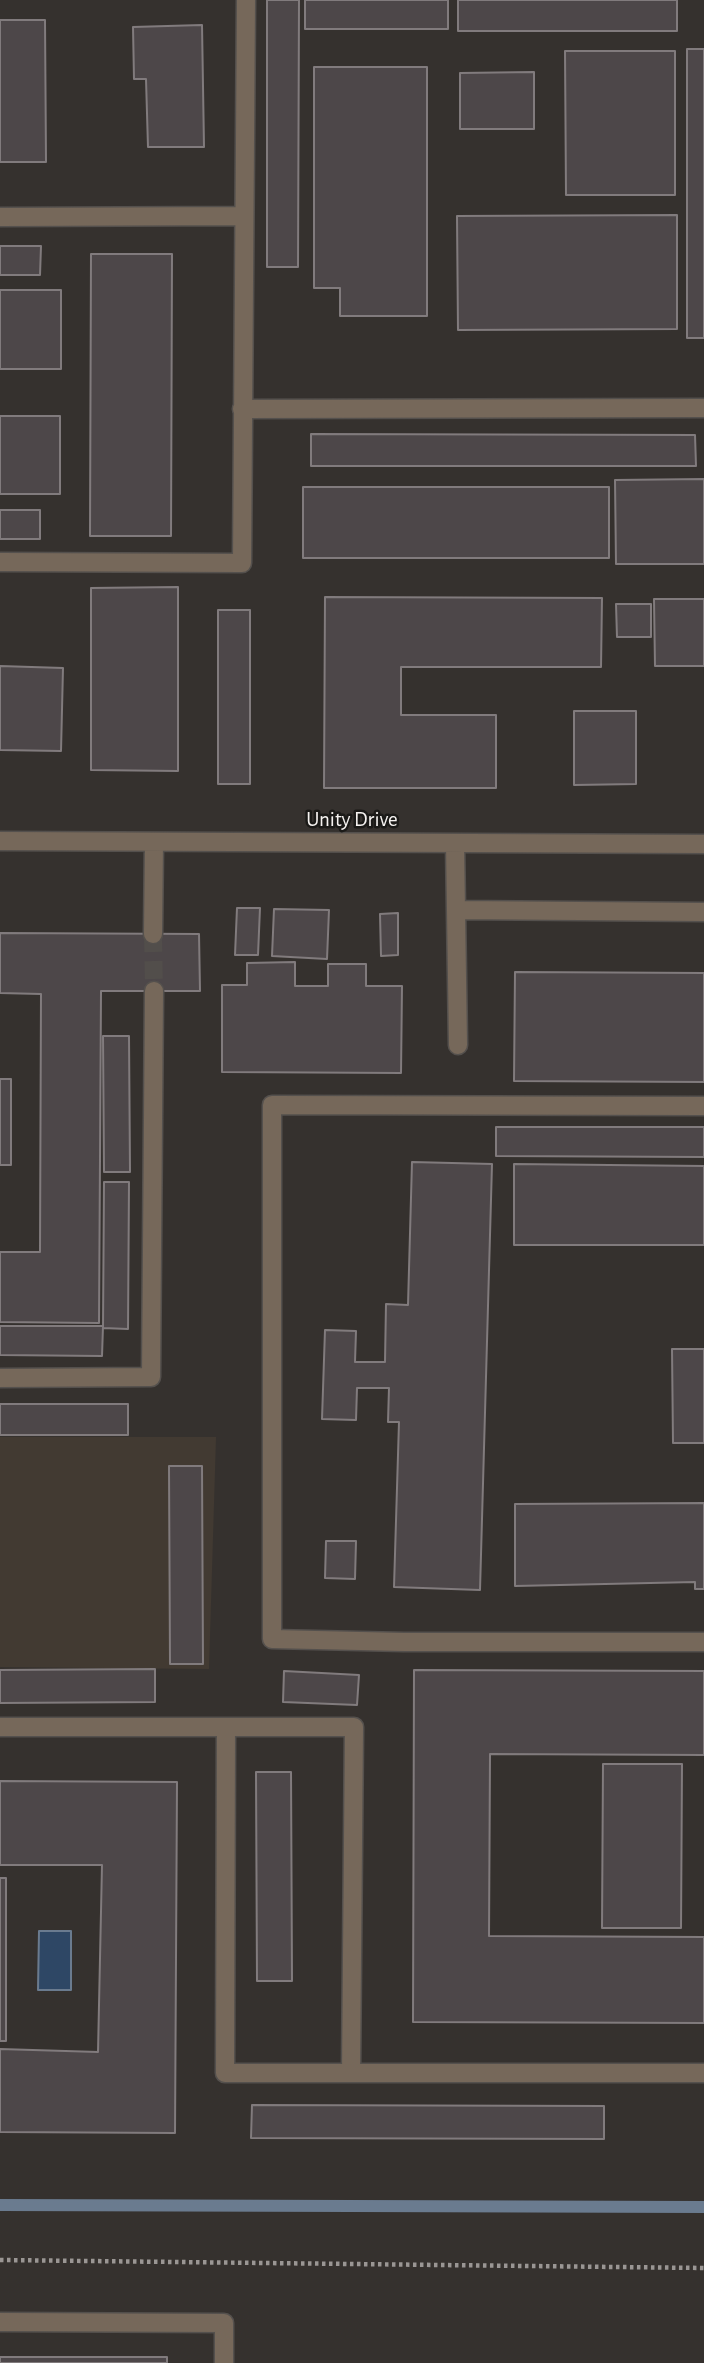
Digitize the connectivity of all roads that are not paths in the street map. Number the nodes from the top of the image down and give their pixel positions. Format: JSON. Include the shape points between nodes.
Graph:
{"nodes":[{"id":1,"x":246,"y":0,"type":"edge"},
{"id":2,"x":243,"y":216,"type":"junction"},
{"id":3,"x":0,"y":217,"type":"edge"},
{"id":4,"x":704,"y":408,"type":"edge"},
{"id":5,"x":242,"y":409,"type":"junction"},
{"id":6,"x":0,"y":562,"type":"edge"},
{"id":7,"x":0,"y":841,"type":"edge"},
{"id":8,"x":154,"y":842,"type":"junction"},
{"id":9,"x":455,"y":843,"type":"junction"},
{"id":10,"x":704,"y":844,"type":"edge"},
{"id":11,"x":457,"y":909,"type":"junction"},
{"id":12,"x":704,"y":912,"type":"edge"},
{"id":13,"x":153,"y":933,"type":"tunnel mouth"},
{"id":14,"x":154,"y":991,"type":"tunnel mouth"},
{"id":15,"x":457,"y":1045,"type":"dead end"},
{"id":16,"x":704,"y":1106,"type":"edge"},
{"id":17,"x":0,"y":1378,"type":"edge"},
{"id":18,"x":704,"y":1642,"type":"edge"},
{"id":19,"x":0,"y":1727,"type":"edge"},
{"id":20,"x":226,"y":1727,"type":"junction"},
{"id":21,"x":351,"y":2072,"type":"junction"},
{"id":22,"x":704,"y":2073,"type":"edge"},
{"id":23,"x":0,"y":2322,"type":"edge"},
{"id":24,"x":224,"y":2363,"type":"edge"}],
"edges":[{"from":1,"to":2,"type":"street"},
{"from":2,"to":3,"type":"street"},
{"from":2,"to":5,"type":"street"},
{"from":4,"to":5,"type":"street"},
{"from":5,"to":6,"type":"street","via":[[242,563]]},
{"from":7,"to":8,"type":"street","name":"Unity Drive"},
{"from":8,"to":9,"type":"street","name":"Unity Drive"},
{"from":8,"to":13,"type":"street"},
{"from":9,"to":10,"type":"street","name":"Unity Drive"},
{"from":9,"to":11,"type":"street"},
{"from":11,"to":12,"type":"street"},
{"from":11,"to":15,"type":"street"},
{"from":14,"to":17,"type":"street","via":[[151,1377]]},
{"from":16,"to":18,"type":"street","via":[[272,1105],[272,1639]]},
{"from":19,"to":20,"type":"street"},
{"from":20,"to":21,"type":"street","via":[[225,2073]]},
{"from":20,"to":21,"type":"street","via":[[354,1727]]},
{"from":21,"to":22,"type":"street"},
{"from":23,"to":24,"type":"street","via":[[224,2323]]}]}
